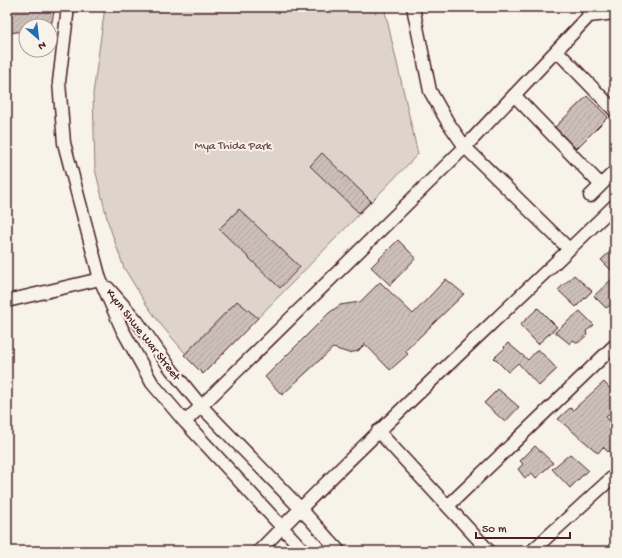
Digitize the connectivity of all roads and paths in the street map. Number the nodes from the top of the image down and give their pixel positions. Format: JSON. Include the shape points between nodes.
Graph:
{"nodes":[{"id":1,"x":68,"y":7,"type":"edge"},
{"id":2,"x":413,"y":7,"type":"edge"},
{"id":3,"x":588,"y":12,"type":"edge"},
{"id":4,"x":613,"y":16,"type":"edge"},
{"id":5,"x":557,"y":50,"type":"junction"},
{"id":6,"x":514,"y":95,"type":"junction"},
{"id":7,"x":615,"y":111,"type":"edge"},
{"id":8,"x":465,"y":147,"type":"junction"},
{"id":9,"x":615,"y":171,"type":"edge"},
{"id":10,"x":601,"y":185,"type":"junction"},
{"id":11,"x":590,"y":196,"type":"dead end"},
{"id":12,"x":615,"y":204,"type":"edge"},
{"id":13,"x":569,"y":249,"type":"junction"},
{"id":14,"x":100,"y":279,"type":"junction"},
{"id":15,"x":7,"y":301,"type":"edge"},
{"id":16,"x":615,"y":345,"type":"edge"},
{"id":17,"x":201,"y":406,"type":"junction"},
{"id":18,"x":185,"y":422,"type":"junction"},
{"id":19,"x":378,"y":431,"type":"junction"},
{"id":20,"x":615,"y":475,"type":"edge"},
{"id":21,"x":448,"y":506,"type":"junction"},
{"id":22,"x":300,"y":508,"type":"junction"},
{"id":23,"x":282,"y":527,"type":"junction"},
{"id":24,"x":259,"y":551,"type":"edge"},
{"id":25,"x":304,"y":551,"type":"edge"},
{"id":26,"x":339,"y":551,"type":"edge"},
{"id":27,"x":489,"y":551,"type":"edge"},
{"id":28,"x":532,"y":551,"type":"edge"}],
"edges":[{"from":1,"to":14,"type":"street","via":[[59,82],[64,143]]},
{"from":2,"to":8,"type":"street","via":[[430,91]]},
{"from":3,"to":4,"type":"street"},
{"from":3,"to":5,"type":"street"},
{"from":5,"to":6,"type":"street"},
{"from":5,"to":7,"type":"street"},
{"from":6,"to":8,"type":"street"},
{"from":6,"to":10,"type":"street"},
{"from":8,"to":13,"type":"street"},
{"from":8,"to":17,"type":"street"},
{"from":9,"to":10,"type":"street"},
{"from":10,"to":11,"type":"street"},
{"from":12,"to":13,"type":"street"},
{"from":13,"to":19,"type":"street"},
{"from":14,"to":15,"type":"street"},
{"from":14,"to":17,"type":"street","name":"Kyun Shwe War Street","via":[[137,321],[170,369]]},
{"from":14,"to":18,"type":"street","name":"Kyun Shwe War Street","via":[[122,329],[152,383]]},
{"from":16,"to":21,"type":"street"},
{"from":17,"to":18,"type":"street"},
{"from":17,"to":22,"type":"street","name":"Kyun Shwe War Street"},
{"from":18,"to":23,"type":"street","name":"Kyun Shwe War Street"},
{"from":19,"to":21,"type":"street"},
{"from":19,"to":22,"type":"street"},
{"from":20,"to":28,"type":"street"},
{"from":21,"to":27,"type":"street"},
{"from":22,"to":23,"type":"street"},
{"from":22,"to":26,"type":"street","name":"Kyun Shwe War Street"},
{"from":23,"to":24,"type":"street"},
{"from":23,"to":25,"type":"street","name":"Kyun Shwe War Street"}]}
